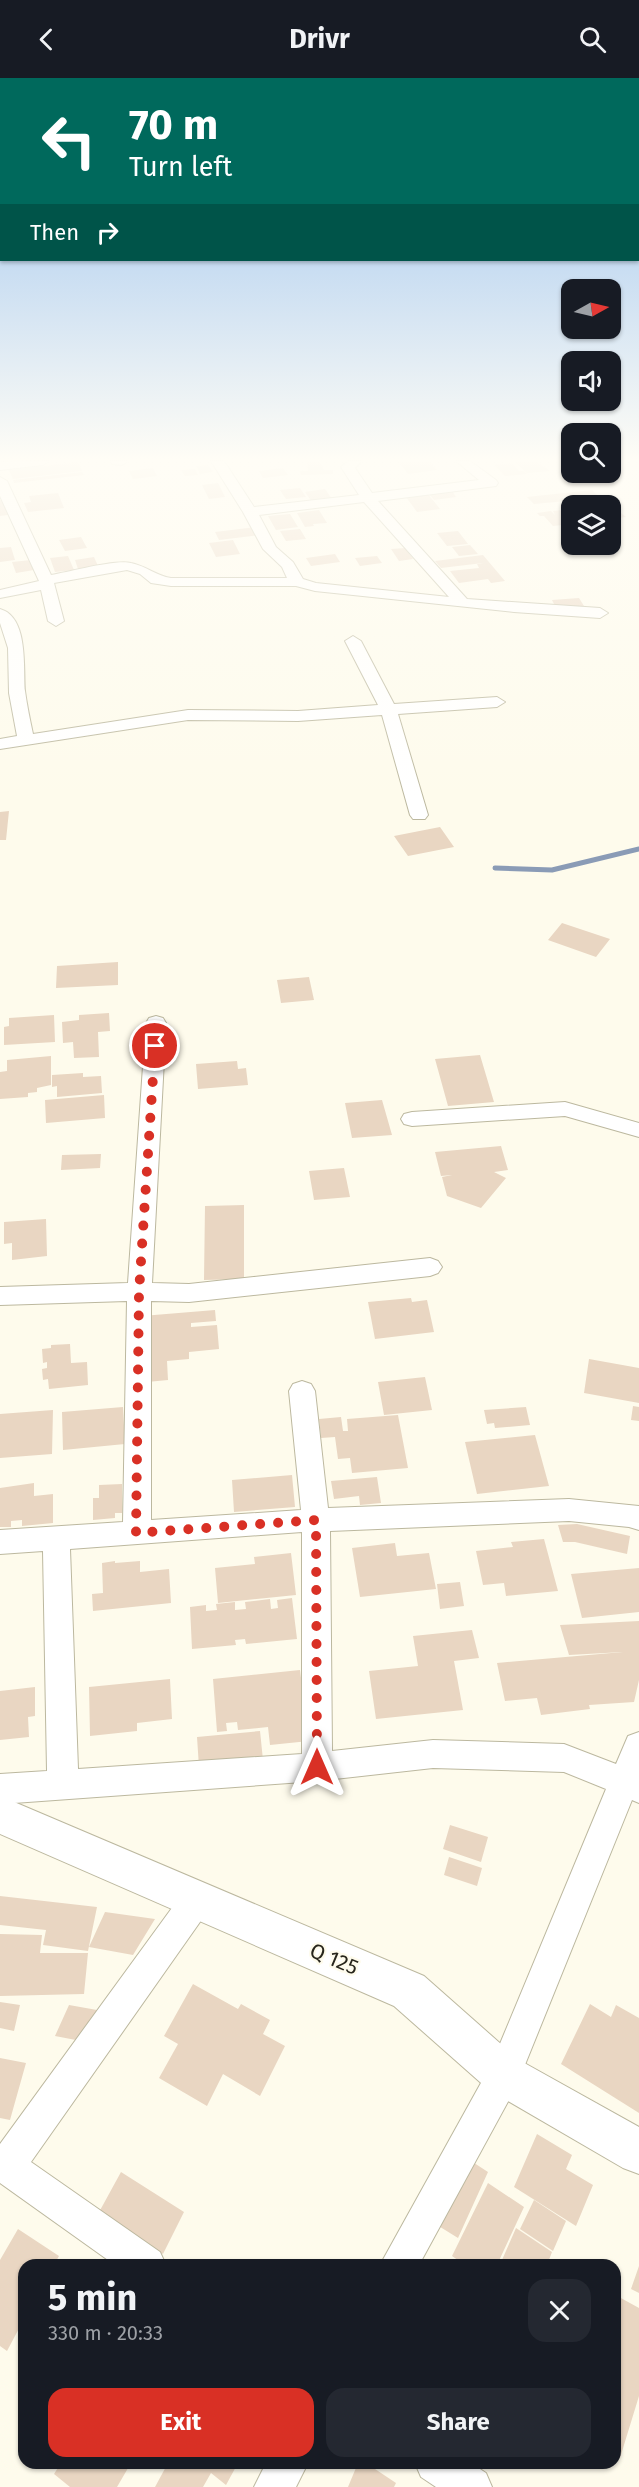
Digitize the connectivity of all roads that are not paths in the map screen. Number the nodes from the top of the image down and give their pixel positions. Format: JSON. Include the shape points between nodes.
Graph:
{"nodes":[{"id":1,"x":43,"y":573,"type":"edge"},
{"id":2,"x":90,"y":573,"type":"edge"},
{"id":3,"x":149,"y":573,"type":"edge"},
{"id":4,"x":292,"y":573,"type":"edge"},
{"id":5,"x":436,"y":573,"type":"edge"},
{"id":6,"x":47,"y":582,"type":"junction"},
{"id":7,"x":297,"y":582,"type":"junction"},
{"id":8,"x":0,"y":594,"type":"edge"},
{"id":9,"x":462,"y":602,"type":"junction"},
{"id":10,"x":600,"y":613,"type":"dead end"},
{"id":11,"x":0,"y":614,"type":"edge"},
{"id":12,"x":56,"y":621,"type":"dead end"},
{"id":13,"x":353,"y":641,"type":"dead end"},
{"id":14,"x":497,"y":702,"type":"dead end"},
{"id":15,"x":389,"y":710,"type":"junction"},
{"id":16,"x":26,"y":739,"type":"junction"},
{"id":17,"x":0,"y":744,"type":"edge"},
{"id":18,"x":419,"y":815,"type":"dead end"},
{"id":19,"x":156,"y":1023,"type":"dead end"},
{"id":20,"x":412,"y":1119,"type":"dead end"},
{"id":21,"x":639,"y":1130,"type":"edge"},
{"id":22,"x":430,"y":1267,"type":"dead end"},
{"id":23,"x":139,"y":1292,"type":"junction"},
{"id":24,"x":0,"y":1296,"type":"edge"},
{"id":25,"x":302,"y":1391,"type":"dead end"},
{"id":26,"x":639,"y":1519,"type":"edge"},
{"id":27,"x":316,"y":1520,"type":"junction"},
{"id":28,"x":136,"y":1533,"type":"junction"},
{"id":29,"x":56,"y":1539,"type":"junction"},
{"id":30,"x":0,"y":1542,"type":"edge"},
{"id":31,"x":639,"y":1746,"type":"edge"},
{"id":32,"x":317,"y":1767,"type":"junction"},
{"id":33,"x":632,"y":1784,"type":"edge"},
{"id":34,"x":63,"y":1785,"type":"junction"},
{"id":35,"x":0,"y":1789,"type":"edge"},
{"id":36,"x":0,"y":1815,"type":"edge"},
{"id":37,"x":196,"y":1901,"type":"junction"},
{"id":38,"x":504,"y":2075,"type":"junction"},
{"id":39,"x":639,"y":2152,"type":"edge"},
{"id":40,"x":3,"y":2166,"type":"edge"},
{"id":41,"x":138,"y":2259,"type":"edge"},
{"id":42,"x":402,"y":2259,"type":"edge"},
{"id":43,"x":284,"y":2469,"type":"edge"},
{"id":44,"x":444,"y":2469,"type":"edge"},
{"id":45,"x":274,"y":2487,"type":"edge"},
{"id":46,"x":472,"y":2487,"type":"edge"}],
"edges":[{"from":1,"to":6,"type":"street"},
{"from":2,"to":6,"type":"street"},
{"from":3,"to":7,"type":"street","via":[[156,580],[171,582]]},
{"from":4,"to":7,"type":"street"},
{"from":5,"to":9,"type":"street"},
{"from":6,"to":8,"type":"street"},
{"from":6,"to":12,"type":"street"},
{"from":7,"to":9,"type":"street"},
{"from":9,"to":10,"type":"street"},
{"from":11,"to":16,"type":"street","via":[[7,620],[17,655],[16,686]]},
{"from":13,"to":15,"type":"street"},
{"from":14,"to":15,"type":"street"},
{"from":15,"to":16,"type":"street","via":[[298,716],[188,715]]},
{"from":15,"to":18,"type":"street"},
{"from":16,"to":17,"type":"street"},
{"from":19,"to":23,"type":"street"},
{"from":20,"to":21,"type":"street","via":[[565,1109]]},
{"from":22,"to":23,"type":"street","via":[[189,1293]]},
{"from":23,"to":24,"type":"street"},
{"from":23,"to":28,"type":"street"},
{"from":25,"to":27,"type":"street"},
{"from":26,"to":27,"type":"street","via":[[569,1510]]},
{"from":27,"to":28,"type":"street"},
{"from":27,"to":32,"type":"street"},
{"from":28,"to":29,"type":"street"},
{"from":29,"to":30,"type":"street"},
{"from":29,"to":34,"type":"street"},
{"from":31,"to":33,"type":"street"},
{"from":32,"to":33,"type":"street","via":[[433,1754],[564,1758]]},
{"from":32,"to":34,"type":"street"},
{"from":33,"to":38,"type":"street"},
{"from":34,"to":35,"type":"street"},
{"from":36,"to":37,"type":"street","name":"Q 125"},
{"from":37,"to":38,"type":"street","name":"Q 125","via":[[409,1991]]},
{"from":37,"to":40,"type":"street"},
{"from":38,"to":39,"type":"street","name":"Q 125"},
{"from":38,"to":42,"type":"street"},
{"from":40,"to":41,"type":"street"},
{"from":43,"to":45,"type":"street"},
{"from":44,"to":46,"type":"street"}]}
